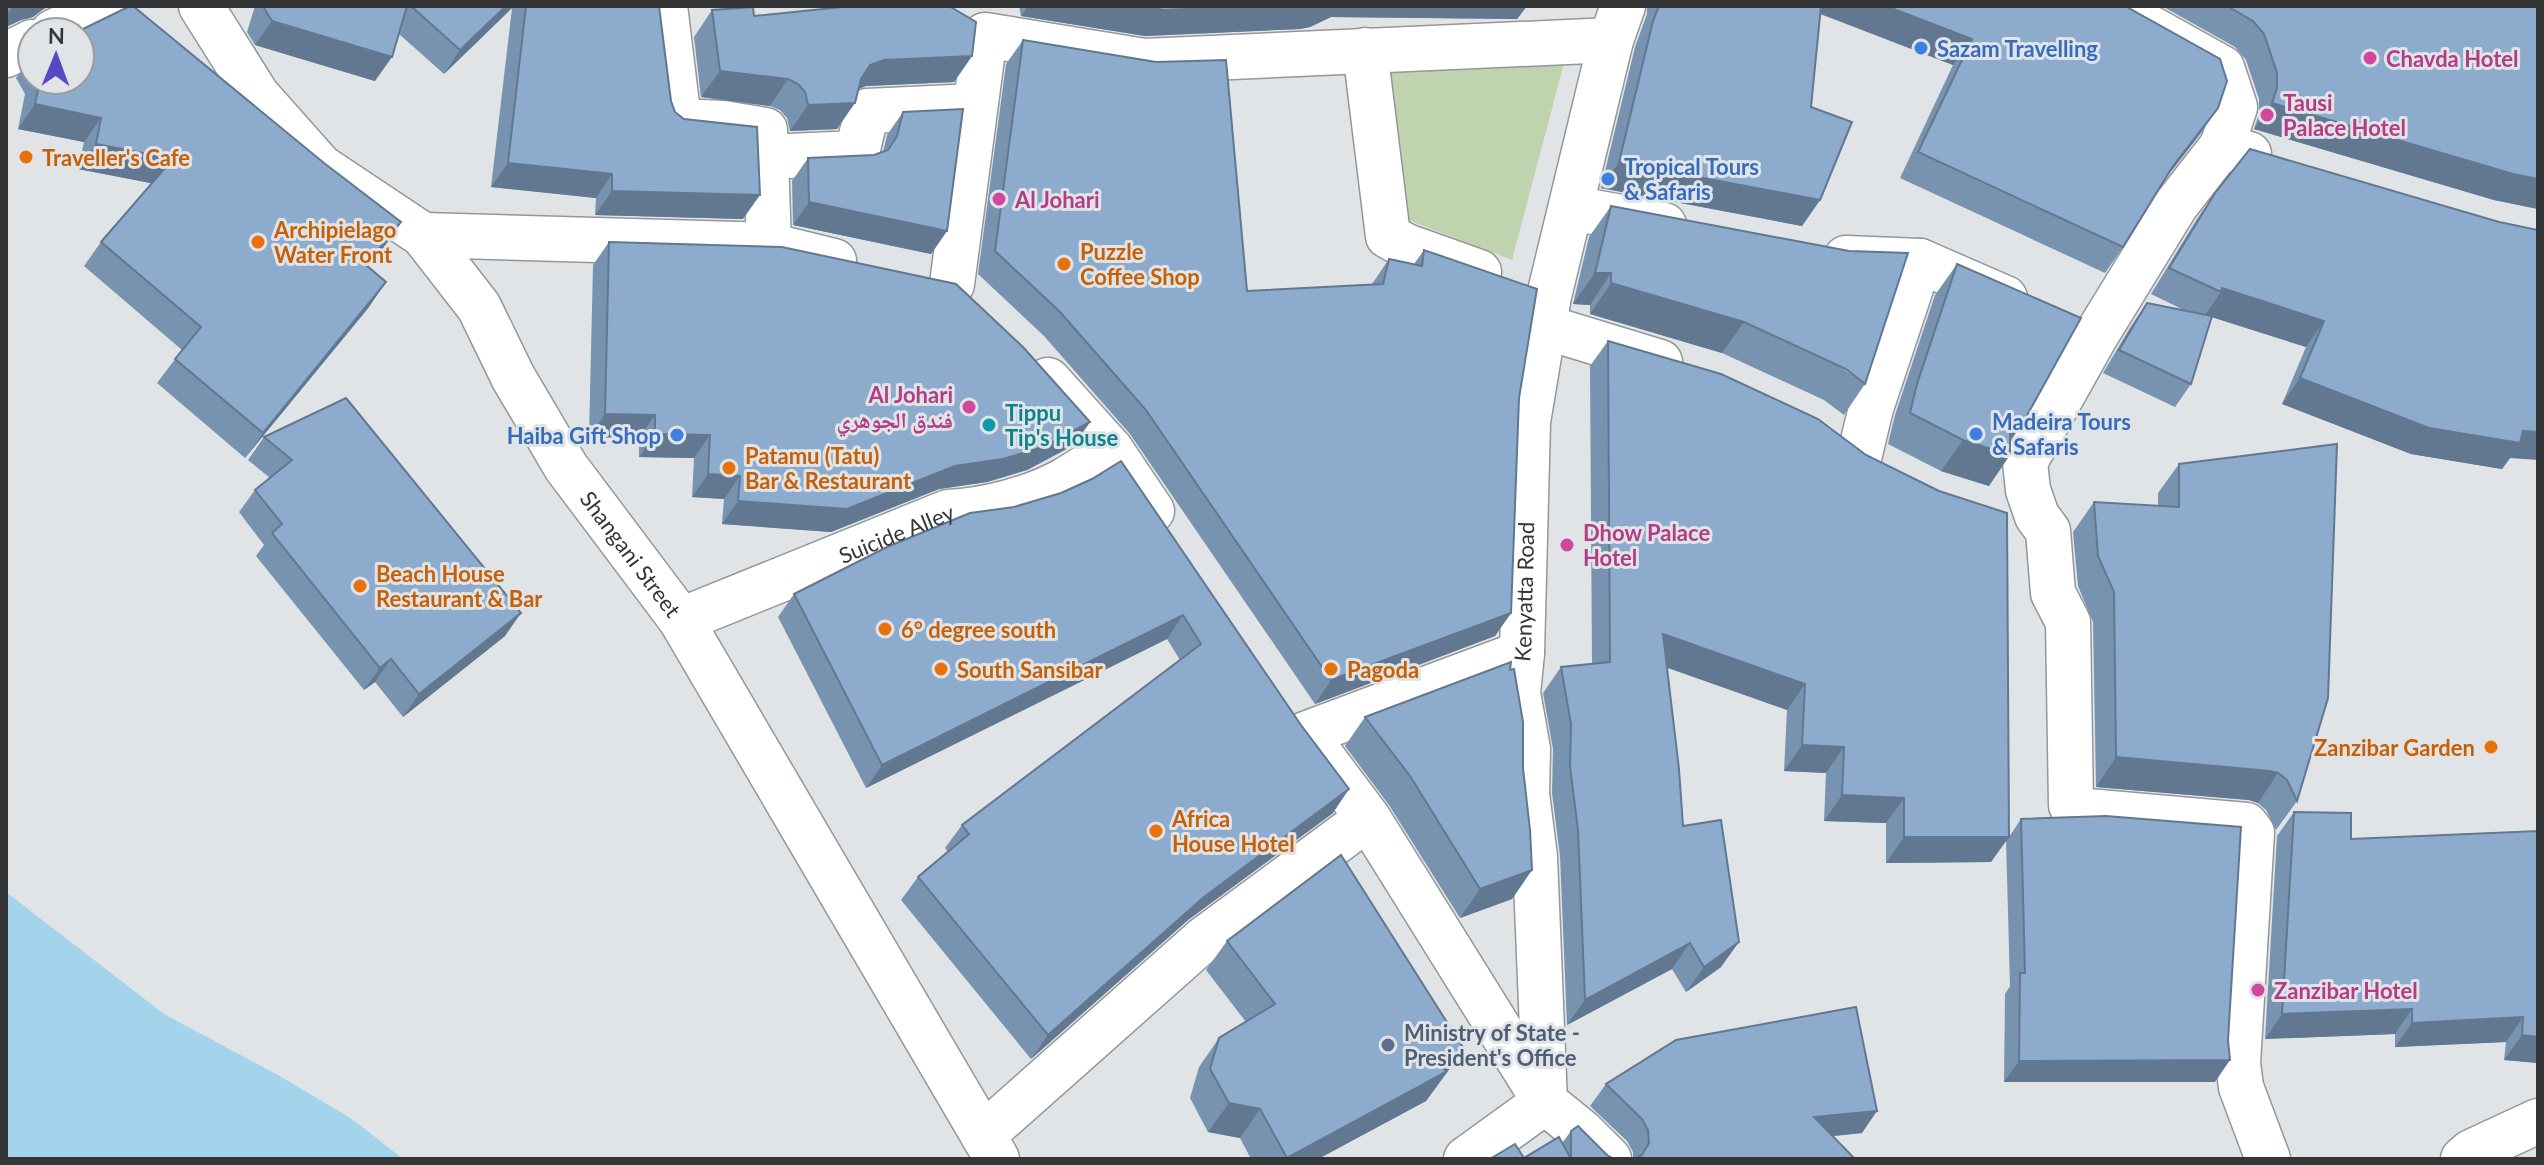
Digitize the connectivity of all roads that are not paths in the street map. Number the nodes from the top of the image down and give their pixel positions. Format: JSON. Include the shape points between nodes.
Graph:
{"nodes":[{"id":1,"x":106,"y":6,"type":"edge"},
{"id":2,"x":201,"y":6,"type":"edge"},
{"id":3,"x":665,"y":6,"type":"edge"},
{"id":4,"x":2111,"y":6,"type":"edge"},
{"id":5,"x":948,"y":13,"type":"edge"},
{"id":6,"x":86,"y":16,"type":"edge"},
{"id":7,"x":991,"y":20,"type":"edge"},
{"id":8,"x":1617,"y":23,"type":"edge"},
{"id":9,"x":1365,"y":50,"type":"junction"},
{"id":10,"x":975,"y":106,"type":"junction"},
{"id":11,"x":2222,"y":146,"type":"junction"},
{"id":12,"x":766,"y":157,"type":"junction"},
{"id":13,"x":2281,"y":163,"type":"edge"},
{"id":14,"x":1572,"y":208,"type":"junction"},
{"id":15,"x":1710,"y":234,"type":"edge"},
{"id":16,"x":423,"y":235,"type":"junction"},
{"id":17,"x":769,"y":245,"type":"junction"},
{"id":18,"x":1801,"y":251,"type":"edge"},
{"id":19,"x":1920,"y":261,"type":"junction"},
{"id":20,"x":910,"y":276,"type":"junction"},
{"id":21,"x":1547,"y":312,"type":"junction"},
{"id":22,"x":983,"y":313,"type":"edge"},
{"id":23,"x":2066,"y":324,"type":"junction"},
{"id":24,"x":1025,"y":352,"type":"edge"},
{"id":25,"x":1697,"y":372,"type":"edge"},
{"id":26,"x":1825,"y":432,"type":"edge"},
{"id":27,"x":1111,"y":450,"type":"junction"},
{"id":28,"x":1990,"y":512,"type":"edge"},
{"id":29,"x":2048,"y":531,"type":"junction"},
{"id":30,"x":1173,"y":541,"type":"edge"},
{"id":31,"x":681,"y":620,"type":"junction"},
{"id":32,"x":1522,"y":653,"type":"junction"},
{"id":33,"x":1368,"y":818,"type":"junction"},
{"id":34,"x":1545,"y":1102,"type":"junction"},
{"id":35,"x":2538,"y":1121,"type":"edge"},
{"id":36,"x":990,"y":1147,"type":"edge"},
{"id":37,"x":1466,"y":1159,"type":"edge"},
{"id":38,"x":1609,"y":1159,"type":"edge"},
{"id":39,"x":2268,"y":1159,"type":"edge"},
{"id":40,"x":2463,"y":1159,"type":"edge"}],
"edges":[{"from":1,"to":6,"type":"street"},
{"from":2,"to":16,"type":"street","name":"Shangani Street","via":[[257,95],[321,167]]},
{"from":3,"to":12,"type":"street","via":[[679,121],[765,130]]},
{"from":4,"to":11,"type":"street","via":[[2222,68],[2235,107]]},
{"from":5,"to":7,"type":"street"},
{"from":7,"to":9,"type":"street","via":[[1144,61]]},
{"from":7,"to":10,"type":"street"},
{"from":8,"to":9,"type":"street"},
{"from":8,"to":14,"type":"street","name":"Kenyatta Road"},
{"from":9,"to":21,"type":"street","via":[[1388,236]]},
{"from":10,"to":12,"type":"street","via":[[867,111],[857,153]]},
{"from":10,"to":20,"type":"street"},
{"from":11,"to":13,"type":"street"},
{"from":11,"to":23,"type":"street","via":[[2176,205]]},
{"from":12,"to":17,"type":"street"},
{"from":14,"to":15,"type":"street"},
{"from":14,"to":21,"type":"street","name":"Kenyatta Road"},
{"from":16,"to":17,"type":"street"},
{"from":16,"to":31,"type":"street","name":"Shangani Street","via":[[479,307],[566,467]]},
{"from":17,"to":20,"type":"street"},
{"from":18,"to":19,"type":"street"},
{"from":19,"to":23,"type":"street"},
{"from":19,"to":26,"type":"street","via":[[1871,408],[1878,467]]},
{"from":20,"to":22,"type":"street"},
{"from":21,"to":25,"type":"street"},
{"from":21,"to":32,"type":"street","name":"Kenyatta Road","via":[[1528,422]]},
{"from":23,"to":29,"type":"street","via":[[2025,462],[2028,490]]},
{"from":24,"to":27,"type":"street"},
{"from":27,"to":30,"type":"street"},
{"from":27,"to":31,"type":"street","name":"Suicide Alley","via":[[1061,483],[1004,503],[948,512]]},
{"from":28,"to":29,"type":"street"},
{"from":29,"to":39,"type":"street","via":[[2053,593],[2068,622],[2071,805],[2076,810],[2246,825],[2252,833],[2238,1063]]},
{"from":31,"to":36,"type":"street","name":"Shangani Street"},
{"from":32,"to":33,"type":"street","via":[[1296,721]]},
{"from":32,"to":34,"type":"street","name":"Kenyatta Road","via":[[1518,693],[1528,749]]},
{"from":33,"to":34,"type":"street"},
{"from":33,"to":36,"type":"street","via":[[1204,939]]},
{"from":34,"to":37,"type":"street"},
{"from":34,"to":38,"type":"street"},
{"from":35,"to":40,"type":"street"}]}
